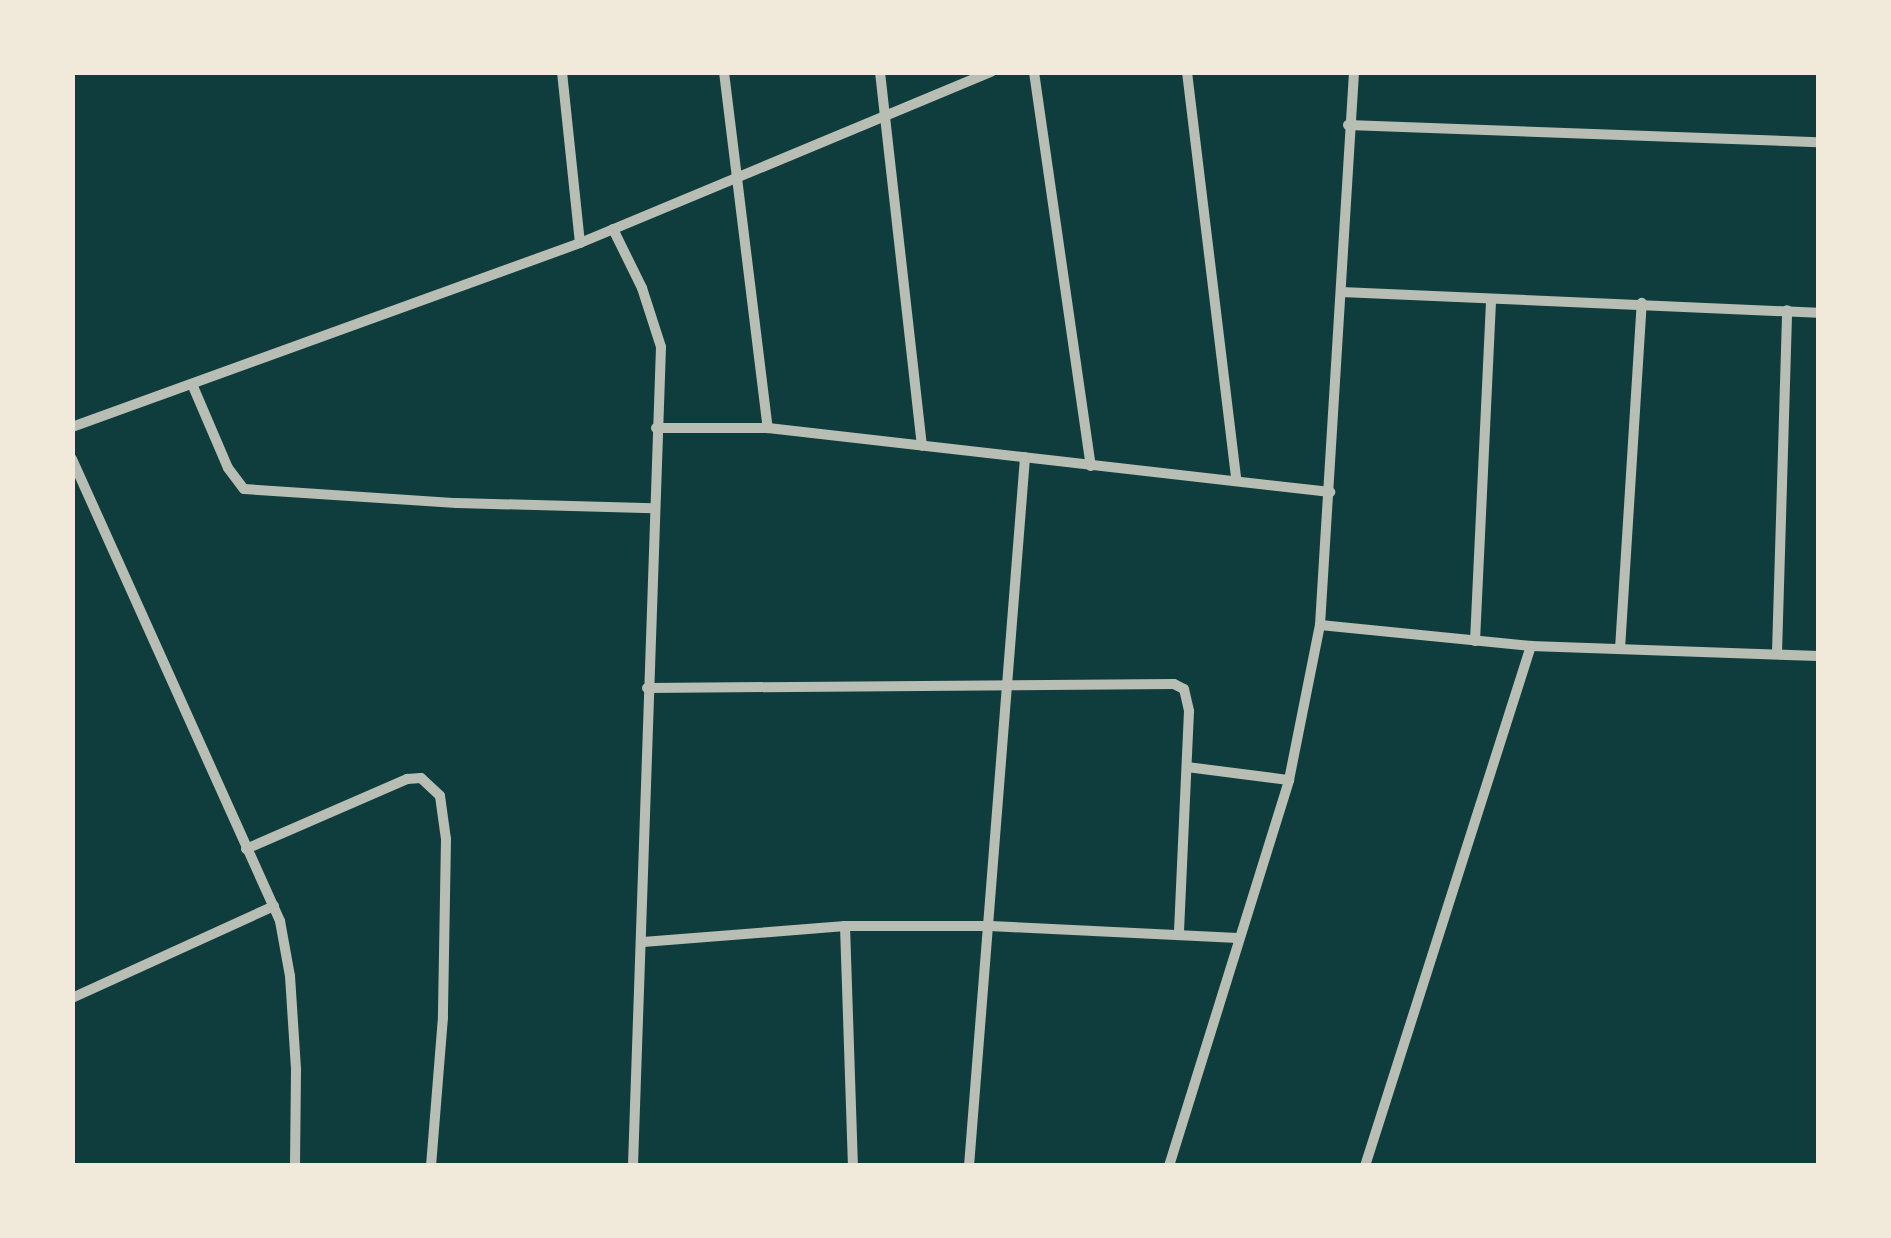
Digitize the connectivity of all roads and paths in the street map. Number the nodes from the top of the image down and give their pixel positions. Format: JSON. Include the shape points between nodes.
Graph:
{"nodes":[{"id":1,"x":562,"y":72,"type":"edge"},
{"id":2,"x":724,"y":72,"type":"edge"},
{"id":3,"x":880,"y":72,"type":"edge"},
{"id":4,"x":991,"y":72,"type":"edge"},
{"id":5,"x":1034,"y":72,"type":"edge"},
{"id":6,"x":1187,"y":72,"type":"edge"},
{"id":7,"x":1354,"y":72,"type":"edge"},
{"id":8,"x":886,"y":114,"type":"junction"},
{"id":9,"x":1348,"y":125,"type":"junction"},
{"id":10,"x":1818,"y":142,"type":"edge"},
{"id":11,"x":738,"y":177,"type":"junction"},
{"id":12,"x":613,"y":230,"type":"junction"},
{"id":13,"x":580,"y":244,"type":"junction"},
{"id":14,"x":1341,"y":292,"type":"junction"},
{"id":15,"x":1491,"y":301,"type":"junction"},
{"id":16,"x":1642,"y":303,"type":"junction"},
{"id":17,"x":1788,"y":310,"type":"junction"},
{"id":18,"x":1818,"y":313,"type":"edge"},
{"id":19,"x":192,"y":384,"type":"junction"},
{"id":20,"x":72,"y":427,"type":"edge"},
{"id":21,"x":656,"y":428,"type":"junction"},
{"id":22,"x":768,"y":428,"type":"junction"},
{"id":23,"x":922,"y":446,"type":"junction"},
{"id":24,"x":1025,"y":457,"type":"junction"},
{"id":25,"x":72,"y":458,"type":"edge"},
{"id":26,"x":1091,"y":466,"type":"junction"},
{"id":27,"x":1236,"y":478,"type":"junction"},
{"id":28,"x":1330,"y":492,"type":"junction"},
{"id":29,"x":654,"y":508,"type":"junction"},
{"id":30,"x":1320,"y":625,"type":"junction"},
{"id":31,"x":1475,"y":641,"type":"junction"},
{"id":32,"x":1531,"y":646,"type":"junction"},
{"id":33,"x":1620,"y":649,"type":"junction"},
{"id":34,"x":1778,"y":653,"type":"junction"},
{"id":35,"x":1818,"y":656,"type":"edge"},
{"id":36,"x":1006,"y":686,"type":"junction"},
{"id":37,"x":648,"y":688,"type":"junction"},
{"id":38,"x":1187,"y":768,"type":"junction"},
{"id":39,"x":1289,"y":780,"type":"junction"},
{"id":40,"x":246,"y":849,"type":"junction"},
{"id":41,"x":274,"y":906,"type":"junction"},
{"id":42,"x":845,"y":926,"type":"junction"},
{"id":43,"x":990,"y":926,"type":"junction"},
{"id":44,"x":1180,"y":933,"type":"junction"},
{"id":45,"x":1238,"y":938,"type":"junction"},
{"id":46,"x":642,"y":942,"type":"junction"},
{"id":47,"x":72,"y":998,"type":"edge"},
{"id":48,"x":295,"y":1166,"type":"edge"},
{"id":49,"x":431,"y":1166,"type":"edge"},
{"id":50,"x":634,"y":1166,"type":"edge"},
{"id":51,"x":852,"y":1166,"type":"edge"},
{"id":52,"x":969,"y":1166,"type":"edge"},
{"id":53,"x":1169,"y":1166,"type":"edge"},
{"id":54,"x":1364,"y":1166,"type":"edge"}],
"edges":[{"from":1,"to":13,"type":"street"},
{"from":2,"to":11,"type":"street"},
{"from":3,"to":8,"type":"street"},
{"from":4,"to":8,"type":"street"},
{"from":5,"to":26,"type":"street"},
{"from":6,"to":27,"type":"street"},
{"from":7,"to":9,"type":"street"},
{"from":8,"to":11,"type":"street"},
{"from":8,"to":23,"type":"street"},
{"from":9,"to":10,"type":"street"},
{"from":9,"to":14,"type":"street"},
{"from":11,"to":12,"type":"street"},
{"from":11,"to":22,"type":"street"},
{"from":12,"to":13,"type":"street"},
{"from":12,"to":21,"type":"street","via":[[661,347]]},
{"from":13,"to":19,"type":"street"},
{"from":14,"to":15,"type":"street"},
{"from":14,"to":28,"type":"street"},
{"from":15,"to":16,"type":"street"},
{"from":15,"to":31,"type":"street"},
{"from":16,"to":17,"type":"street"},
{"from":16,"to":33,"type":"street"},
{"from":17,"to":18,"type":"street"},
{"from":17,"to":34,"type":"street"},
{"from":19,"to":20,"type":"street"},
{"from":19,"to":29,"type":"street","via":[[228,468],[244,489]]},
{"from":21,"to":22,"type":"street"},
{"from":21,"to":29,"type":"street"},
{"from":22,"to":23,"type":"street"},
{"from":23,"to":24,"type":"street"},
{"from":24,"to":26,"type":"street"},
{"from":24,"to":36,"type":"street"},
{"from":25,"to":40,"type":"street"},
{"from":26,"to":27,"type":"street"},
{"from":27,"to":28,"type":"street"},
{"from":28,"to":30,"type":"street"},
{"from":29,"to":37,"type":"street"},
{"from":30,"to":31,"type":"street"},
{"from":30,"to":39,"type":"street"},
{"from":31,"to":32,"type":"street"},
{"from":32,"to":33,"type":"street"},
{"from":32,"to":54,"type":"street"},
{"from":33,"to":34,"type":"street"},
{"from":34,"to":35,"type":"street"},
{"from":36,"to":37,"type":"street"},
{"from":36,"to":38,"type":"street","via":[[1174,684],[1188,698]]},
{"from":36,"to":43,"type":"street"},
{"from":37,"to":46,"type":"street"},
{"from":38,"to":39,"type":"street"},
{"from":38,"to":44,"type":"street"},
{"from":39,"to":45,"type":"street"},
{"from":40,"to":41,"type":"street"},
{"from":40,"to":49,"type":"street","via":[[408,780],[421,778],[440,796],[446,839],[443,1017]]},
{"from":41,"to":47,"type":"street"},
{"from":41,"to":48,"type":"street","via":[[290,976]]},
{"from":42,"to":43,"type":"street"},
{"from":42,"to":46,"type":"street"},
{"from":42,"to":51,"type":"street"},
{"from":43,"to":44,"type":"street"},
{"from":43,"to":52,"type":"street"},
{"from":44,"to":45,"type":"street"},
{"from":45,"to":53,"type":"street"},
{"from":46,"to":50,"type":"street"}]}
